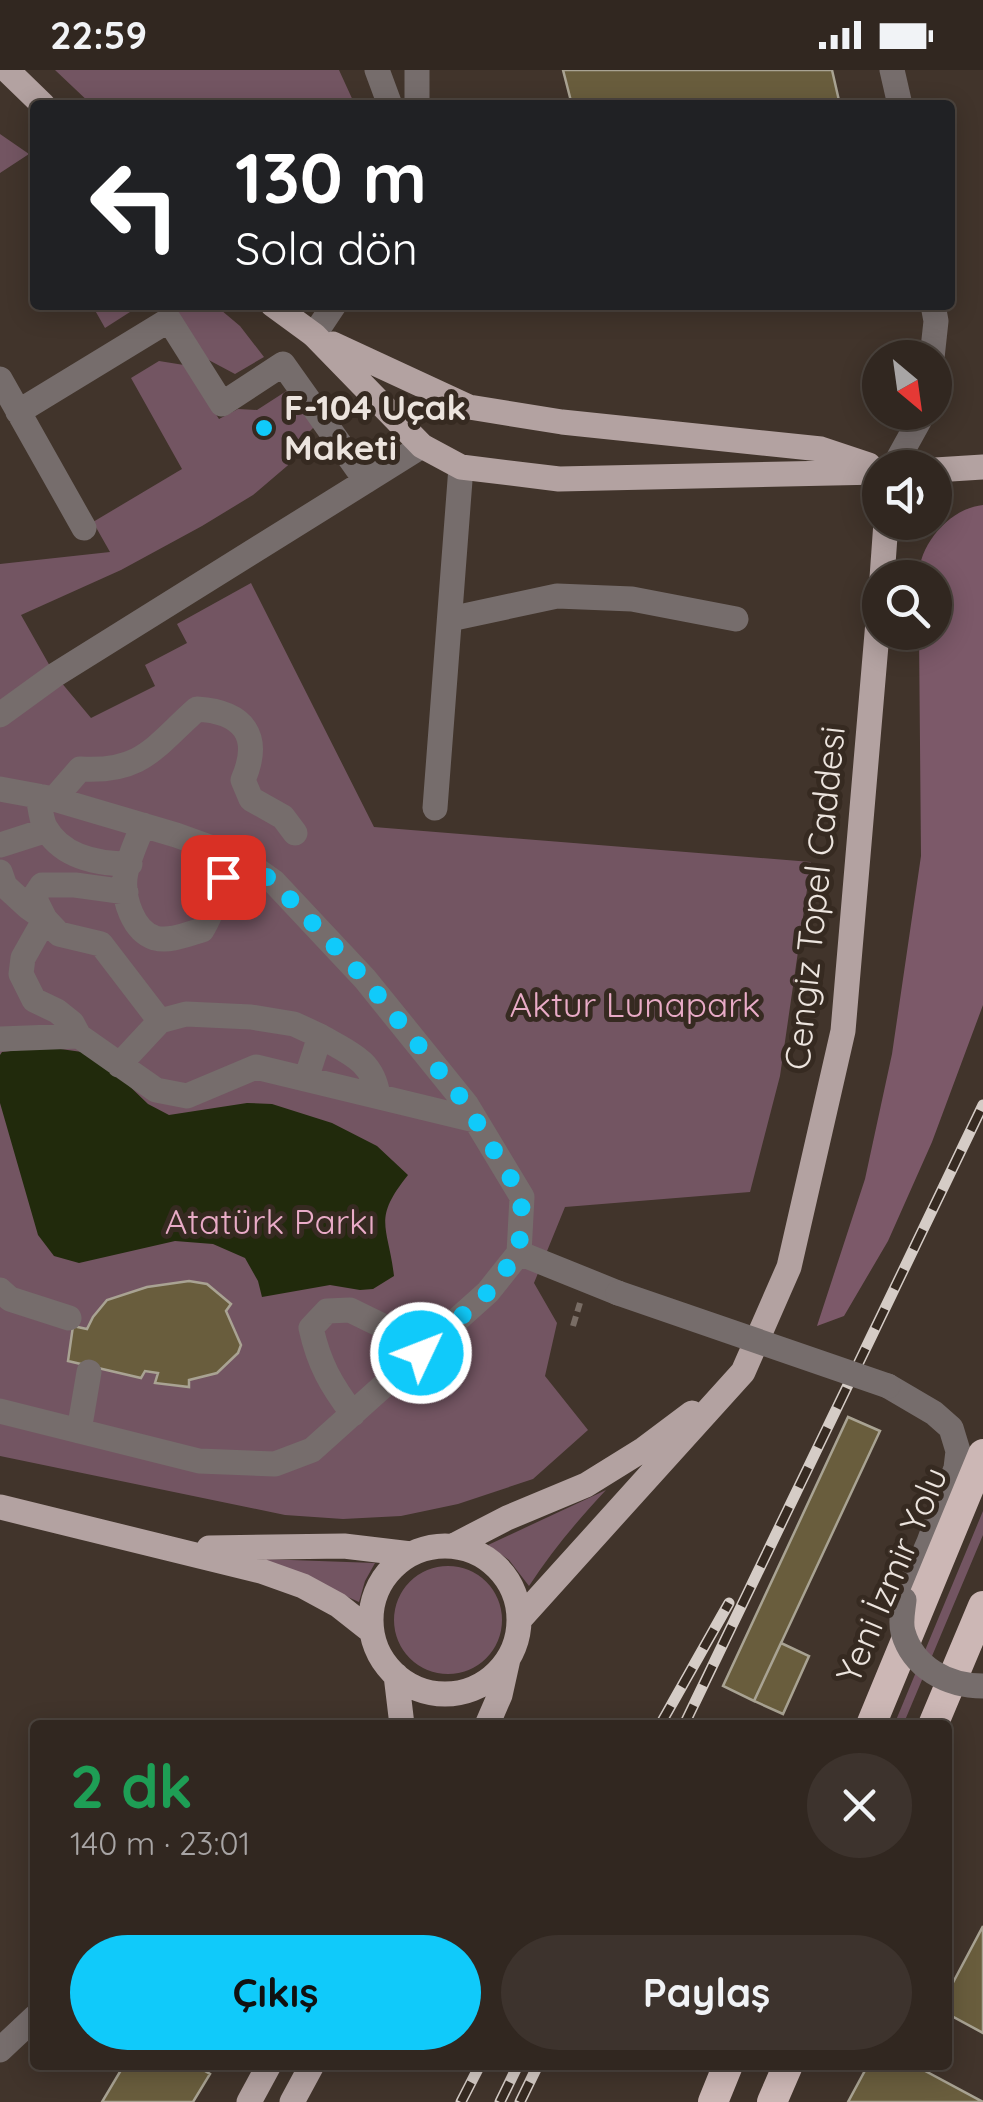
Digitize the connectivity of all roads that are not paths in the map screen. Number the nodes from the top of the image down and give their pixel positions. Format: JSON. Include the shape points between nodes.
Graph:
{"nodes":[{"id":1,"x":7,"y":70,"type":"edge"},
{"id":2,"x":377,"y":70,"type":"edge"},
{"id":3,"x":417,"y":70,"type":"edge"},
{"id":4,"x":892,"y":70,"type":"edge"},
{"id":5,"x":38,"y":100,"type":"edge"},
{"id":6,"x":388,"y":100,"type":"edge"},
{"id":7,"x":417,"y":100,"type":"edge"},
{"id":8,"x":899,"y":100,"type":"edge"},
{"id":9,"x":280,"y":310,"type":"edge"},
{"id":10,"x":331,"y":310,"type":"edge"},
{"id":11,"x":934,"y":310,"type":"edge"},
{"id":12,"x":314,"y":336,"type":"junction"},
{"id":13,"x":934,"y":340,"type":"edge"},
{"id":14,"x":0,"y":379,"type":"edge"},
{"id":15,"x":18,"y":412,"type":"junction"},
{"id":16,"x":422,"y":446,"type":"junction"},
{"id":17,"x":862,"y":464,"type":"edge"},
{"id":18,"x":462,"y":466,"type":"junction"},
{"id":19,"x":983,"y":468,"type":"edge"},
{"id":20,"x":952,"y":469,"type":"edge"},
{"id":21,"x":862,"y":471,"type":"edge"},
{"id":22,"x":366,"y":481,"type":"junction"},
{"id":23,"x":84,"y":528,"type":"dead end"},
{"id":24,"x":736,"y":618,"type":"dead end"},
{"id":25,"x":450,"y":619,"type":"junction"},
{"id":26,"x":876,"y":650,"type":"edge"},
{"id":27,"x":0,"y":715,"type":"edge"},
{"id":28,"x":0,"y":789,"type":"edge"},
{"id":29,"x":46,"y":798,"type":"junction"},
{"id":30,"x":436,"y":808,"type":"dead end"},
{"id":31,"x":143,"y":825,"type":"junction"},
{"id":32,"x":47,"y":830,"type":"junction"},
{"id":33,"x":295,"y":832,"type":"dead end"},
{"id":34,"x":0,"y":844,"type":"edge"},
{"id":35,"x":233,"y":855,"type":"junction"},
{"id":36,"x":130,"y":864,"type":"junction"},
{"id":37,"x":1,"y":876,"type":"edge"},
{"id":38,"x":126,"y":892,"type":"junction"},
{"id":39,"x":45,"y":919,"type":"junction"},
{"id":40,"x":145,"y":931,"type":"junction"},
{"id":41,"x":101,"y":944,"type":"junction"},
{"id":42,"x":160,"y":1021,"type":"junction"},
{"id":43,"x":79,"y":1036,"type":"junction"},
{"id":44,"x":320,"y":1036,"type":"junction"},
{"id":45,"x":0,"y":1039,"type":"edge"},
{"id":46,"x":119,"y":1065,"type":"junction"},
{"id":47,"x":306,"y":1080,"type":"junction"},
{"id":48,"x":378,"y":1096,"type":"junction"},
{"id":49,"x":475,"y":1120,"type":"junction"},
{"id":50,"x":519,"y":1252,"type":"junction"},
{"id":51,"x":0,"y":1290,"type":"edge"},
{"id":52,"x":69,"y":1318,"type":"dead end"},
{"id":53,"x":421,"y":1353,"type":"junction"},
{"id":54,"x":89,"y":1372,"type":"dead end"},
{"id":55,"x":743,"y":1372,"type":"junction"},
{"id":56,"x":0,"y":1411,"type":"edge"},
{"id":57,"x":353,"y":1414,"type":"junction"},
{"id":58,"x":79,"y":1431,"type":"junction"},
{"id":59,"x":983,"y":1454,"type":"edge"},
{"id":60,"x":0,"y":1507,"type":"edge"},
{"id":61,"x":453,"y":1546,"type":"junction"},
{"id":62,"x":174,"y":1548,"type":"junction"},
{"id":63,"x":411,"y":1554,"type":"junction"},
{"id":64,"x":983,"y":1606,"type":"edge"},
{"id":65,"x":519,"y":1620,"type":"junction"},
{"id":66,"x":371,"y":1631,"type":"junction"},
{"id":67,"x":508,"y":1659,"type":"junction"},
{"id":68,"x":396,"y":1676,"type":"junction"},
{"id":69,"x":983,"y":1686,"type":"edge"},
{"id":70,"x":401,"y":1720,"type":"edge"},
{"id":71,"x":489,"y":1720,"type":"edge"},
{"id":72,"x":872,"y":1720,"type":"edge"},
{"id":73,"x":935,"y":1720,"type":"edge"},
{"id":74,"x":30,"y":2022,"type":"edge"},
{"id":75,"x":0,"y":2050,"type":"edge"},
{"id":76,"x":266,"y":2070,"type":"edge"},
{"id":77,"x":309,"y":2070,"type":"edge"},
{"id":78,"x":726,"y":2070,"type":"edge"},
{"id":79,"x":786,"y":2070,"type":"edge"},
{"id":80,"x":250,"y":2102,"type":"edge"},
{"id":81,"x":292,"y":2102,"type":"edge"},
{"id":82,"x":713,"y":2102,"type":"edge"},
{"id":83,"x":772,"y":2102,"type":"edge"}],
"edges":[{"from":1,"to":5,"type":"main road"},
{"from":2,"to":6,"type":"street"},
{"from":3,"to":7,"type":"street"},
{"from":4,"to":8,"type":"street"},
{"from":9,"to":12,"type":"main road"},
{"from":10,"to":12,"type":"street"},
{"from":11,"to":13,"type":"street"},
{"from":12,"to":16,"type":"main road"},
{"from":12,"to":17,"type":"main road","via":[[469,407],[821,450]]},
{"from":14,"to":15,"type":"street"},
{"from":15,"to":22,"type":"street","via":[[169,320],[222,404],[283,364]]},
{"from":15,"to":23,"type":"street"},
{"from":16,"to":18,"type":"main road"},
{"from":16,"to":22,"type":"street"},
{"from":18,"to":21,"type":"main road","via":[[559,480]]},
{"from":18,"to":25,"type":"street"},
{"from":19,"to":20,"type":"main road"},
{"from":22,"to":27,"type":"street"},
{"from":24,"to":25,"type":"street","via":[[632,599],[557,596]]},
{"from":25,"to":30,"type":"street"},
{"from":26,"to":55,"type":"main road","name":"Cengiz Topel Caddesi","via":[[843,1031],[789,1266]]},
{"from":28,"to":29,"type":"street"},
{"from":29,"to":31,"type":"street"},
{"from":29,"to":32,"type":"street"},
{"from":29,"to":33,"type":"street","via":[[80,769],[130,764],[197,710],[211,710],[245,727],[252,743],[244,780],[251,799]]},
{"from":31,"to":35,"type":"street"},
{"from":31,"to":36,"type":"street"},
{"from":32,"to":34,"type":"street"},
{"from":32,"to":36,"type":"street","via":[[80,857]]},
{"from":35,"to":40,"type":"street","via":[[202,930],[176,938]]},
{"from":35,"to":49,"type":"street","via":[[274,882],[365,979]]},
{"from":36,"to":38,"type":"street"},
{"from":37,"to":39,"type":"street"},
{"from":38,"to":39,"type":"street","via":[[42,885],[34,897]]},
{"from":38,"to":40,"type":"street","via":[[126,904]]},
{"from":39,"to":41,"type":"street","via":[[59,934]]},
{"from":39,"to":43,"type":"street","via":[[21,974],[34,1000]]},
{"from":40,"to":41,"type":"street"},
{"from":41,"to":42,"type":"street"},
{"from":42,"to":44,"type":"street","via":[[186,1014],[251,1017]]},
{"from":42,"to":46,"type":"street"},
{"from":43,"to":45,"type":"street"},
{"from":43,"to":46,"type":"street"},
{"from":44,"to":47,"type":"street"},
{"from":44,"to":48,"type":"street","via":[[363,1061]]},
{"from":46,"to":47,"type":"street","via":[[156,1090],[187,1096],[256,1068]]},
{"from":47,"to":48,"type":"street"},
{"from":48,"to":49,"type":"street"},
{"from":49,"to":50,"type":"street","via":[[522,1197]]},
{"from":50,"to":53,"type":"street","via":[[488,1292]]},
{"from":50,"to":69,"type":"street","bridge":true,"via":[[888,1386],[951,1428],[956,1468],[904,1600],[902,1630],[913,1654],[936,1676]]},
{"from":51,"to":52,"type":"street"},
{"from":53,"to":57,"type":"street"},
{"from":53,"to":57,"type":"street","via":[[350,1310],[327,1311],[312,1328],[318,1357]]},
{"from":54,"to":58,"type":"street"},
{"from":55,"to":61,"type":"main road","name":"Cengiz Topel Caddesi","via":[[586,1485]]},
{"from":55,"to":65,"type":"main road","name":"Cengiz Topel Caddesi"},
{"from":56,"to":58,"type":"street"},
{"from":57,"to":58,"type":"street","via":[[312,1450],[274,1464],[199,1461]]},
{"from":59,"to":72,"type":"highway","name":"Yeni İzmir Yolu"},
{"from":60,"to":62,"type":"main road","name":"Cengiz Topel Caddesi"},
{"from":61,"to":63,"type":"main road","name":"Cengiz Topel Caddesi"},
{"from":61,"to":65,"type":"main road","via":[[492,1562],[507,1578]]},
{"from":62,"to":63,"type":"main road","name":"Cengiz Topel Caddesi","via":[[344,1546]]},
{"from":62,"to":66,"type":"main road","name":"Cengiz Topel Caddesi","via":[[303,1586]]},
{"from":63,"to":66,"type":"main road","via":[[375,1594]]},
{"from":64,"to":73,"type":"highway"},
{"from":65,"to":67,"type":"main road","name":"Cengiz Topel Caddesi"},
{"from":66,"to":68,"type":"main road","name":"Cengiz Topel Caddesi"},
{"from":67,"to":68,"type":"main road","via":[[494,1676],[455,1694],[413,1687]]},
{"from":67,"to":71,"type":"main road","name":"Cengiz Topel Caddesi"},
{"from":68,"to":70,"type":"main road"},
{"from":74,"to":75,"type":"street"},
{"from":76,"to":80,"type":"main road"},
{"from":77,"to":81,"type":"main road"},
{"from":78,"to":82,"type":"highway"},
{"from":79,"to":83,"type":"highway"}]}
